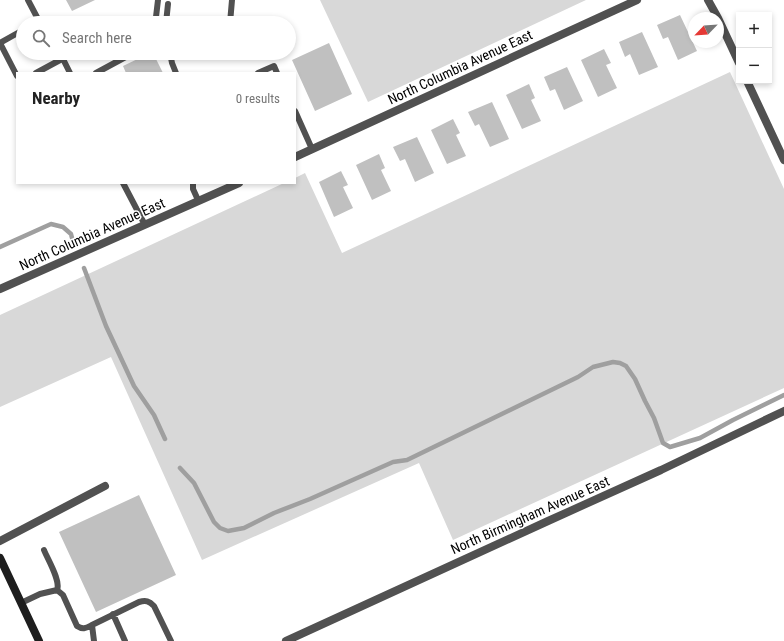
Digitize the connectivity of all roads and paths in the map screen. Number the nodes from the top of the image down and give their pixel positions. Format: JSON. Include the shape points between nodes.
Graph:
{"nodes":[{"id":1,"x":28,"y":0,"type":"edge"},
{"id":2,"x":158,"y":0,"type":"edge"},
{"id":3,"x":232,"y":0,"type":"edge"},
{"id":4,"x":637,"y":0,"type":"edge"},
{"id":5,"x":708,"y":0,"type":"edge"},
{"id":6,"x":168,"y":4,"type":"dead end"},
{"id":7,"x":715,"y":12,"type":"edge"},
{"id":8,"x":36,"y":16,"type":"edge"},
{"id":9,"x":156,"y":16,"type":"edge"},
{"id":10,"x":167,"y":16,"type":"edge"},
{"id":11,"x":231,"y":16,"type":"edge"},
{"id":12,"x":724,"y":31,"type":"edge"},
{"id":13,"x":16,"y":34,"type":"edge"},
{"id":14,"x":0,"y":43,"type":"edge"},
{"id":15,"x":736,"y":57,"type":"edge"},
{"id":16,"x":61,"y":60,"type":"edge"},
{"id":17,"x":64,"y":60,"type":"edge"},
{"id":18,"x":120,"y":60,"type":"edge"},
{"id":19,"x":171,"y":60,"type":"edge"},
{"id":20,"x":38,"y":72,"type":"edge"},
{"id":21,"x":70,"y":72,"type":"edge"},
{"id":22,"x":98,"y":72,"type":"edge"},
{"id":23,"x":176,"y":72,"type":"edge"},
{"id":24,"x":260,"y":72,"type":"edge"},
{"id":25,"x":277,"y":72,"type":"edge"},
{"id":26,"x":16,"y":74,"type":"edge"},
{"id":27,"x":748,"y":84,"type":"edge"},
{"id":28,"x":296,"y":113,"type":"edge"},
{"id":29,"x":312,"y":149,"type":"junction"},
{"id":30,"x":296,"y":157,"type":"edge"},
{"id":31,"x":784,"y":160,"type":"edge"},
{"id":32,"x":124,"y":184,"type":"edge"},
{"id":33,"x":193,"y":184,"type":"edge"},
{"id":34,"x":236,"y":184,"type":"edge"},
{"id":35,"x":198,"y":200,"type":"junction"},
{"id":36,"x":145,"y":225,"type":"junction"},
{"id":37,"x":0,"y":289,"type":"edge"},
{"id":38,"x":784,"y":411,"type":"edge"},
{"id":39,"x":105,"y":486,"type":"dead end"},
{"id":40,"x":0,"y":542,"type":"edge"},
{"id":41,"x":44,"y":550,"type":"dead end"},
{"id":42,"x":0,"y":558,"type":"edge"},
{"id":43,"x":57,"y":590,"type":"junction"},
{"id":44,"x":21,"y":603,"type":"junction"},
{"id":45,"x":113,"y":614,"type":"junction"},
{"id":46,"x":92,"y":625,"type":"junction"},
{"id":47,"x":39,"y":641,"type":"edge"},
{"id":48,"x":94,"y":641,"type":"edge"},
{"id":49,"x":126,"y":641,"type":"edge"},
{"id":50,"x":171,"y":641,"type":"edge"},
{"id":51,"x":286,"y":641,"type":"edge"}],
"edges":[{"from":1,"to":8,"type":"lane"},
{"from":2,"to":9,"type":"lane"},
{"from":3,"to":11,"type":"lane"},
{"from":4,"to":29,"type":"street","name":"North Columbia Avenue East"},
{"from":5,"to":7,"type":"street"},
{"from":6,"to":10,"type":"lane"},
{"from":12,"to":15,"type":"street"},
{"from":13,"to":14,"type":"lane"},
{"from":14,"to":26,"type":"lane"},
{"from":16,"to":20,"type":"lane"},
{"from":17,"to":21,"type":"lane"},
{"from":18,"to":22,"type":"lane"},
{"from":19,"to":23,"type":"lane"},
{"from":24,"to":25,"type":"lane","via":[[274,66]]},
{"from":27,"to":31,"type":"street"},
{"from":28,"to":29,"type":"lane"},
{"from":29,"to":30,"type":"street","name":"North Columbia Avenue East"},
{"from":32,"to":36,"type":"lane"},
{"from":33,"to":35,"type":"lane"},
{"from":34,"to":35,"type":"street","name":"North Columbia Avenue East"},
{"from":35,"to":36,"type":"street","name":"North Columbia Avenue East"},
{"from":36,"to":37,"type":"street","name":"North Columbia Avenue East"},
{"from":38,"to":51,"type":"street","name":"North Birmingham Avenue East"},
{"from":39,"to":40,"type":"street"},
{"from":41,"to":43,"type":"lane","via":[[58,582]]},
{"from":42,"to":44,"type":"main road"},
{"from":43,"to":44,"type":"lane","via":[[40,594]]},
{"from":43,"to":46,"type":"lane","via":[[63,595],[77,626],[85,629]]},
{"from":44,"to":47,"type":"main road"},
{"from":45,"to":46,"type":"lane"},
{"from":45,"to":49,"type":"lane"},
{"from":45,"to":50,"type":"lane","via":[[145,600],[150,602]]},
{"from":46,"to":48,"type":"lane"}]}
